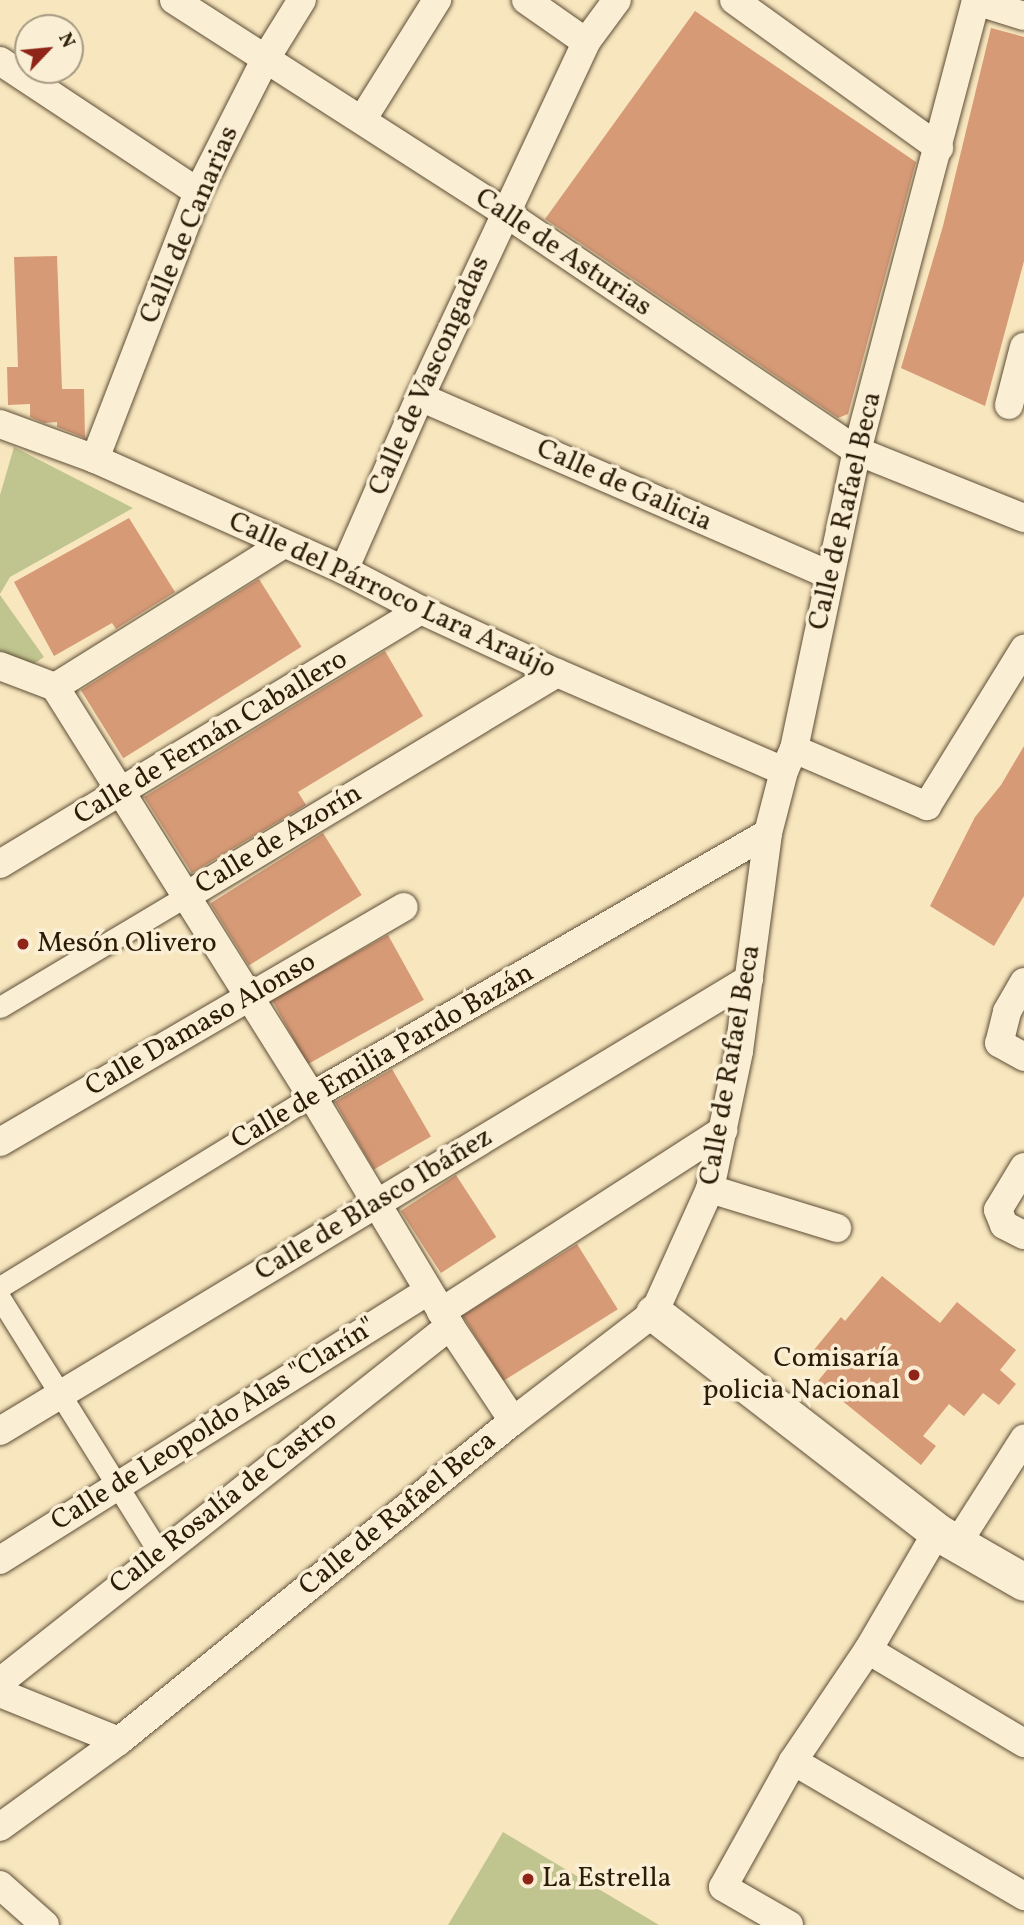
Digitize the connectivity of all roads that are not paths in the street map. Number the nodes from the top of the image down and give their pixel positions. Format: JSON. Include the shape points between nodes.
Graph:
{"nodes":[{"id":1,"x":174,"y":0,"type":"edge"},
{"id":2,"x":302,"y":0,"type":"edge"},
{"id":3,"x":437,"y":0,"type":"edge"},
{"id":4,"x":526,"y":0,"type":"edge"},
{"id":5,"x":617,"y":0,"type":"edge"},
{"id":6,"x":734,"y":0,"type":"edge"},
{"id":7,"x":976,"y":0,"type":"edge"},
{"id":8,"x":1024,"y":16,"type":"edge"},
{"id":9,"x":586,"y":41,"type":"junction"},
{"id":10,"x":266,"y":58,"type":"junction"},
{"id":11,"x":0,"y":61,"type":"edge"},
{"id":12,"x":362,"y":120,"type":"junction"},
{"id":13,"x":939,"y":148,"type":"junction"},
{"id":14,"x":198,"y":192,"type":"junction"},
{"id":15,"x":504,"y":212,"type":"junction"},
{"id":16,"x":1024,"y":347,"type":"edge"},
{"id":17,"x":419,"y":397,"type":"junction"},
{"id":18,"x":1009,"y":405,"type":"dead end"},
{"id":19,"x":0,"y":424,"type":"edge"},
{"id":20,"x":857,"y":452,"type":"junction"},
{"id":21,"x":95,"y":458,"type":"junction"},
{"id":22,"x":1024,"y":519,"type":"edge"},
{"id":23,"x":282,"y":545,"type":"junction"},
{"id":24,"x":344,"y":570,"type":"junction"},
{"id":25,"x":829,"y":575,"type":"junction"},
{"id":26,"x":421,"y":610,"type":"junction"},
{"id":27,"x":1024,"y":649,"type":"edge"},
{"id":28,"x":0,"y":666,"type":"edge"},
{"id":29,"x":557,"y":673,"type":"junction"},
{"id":30,"x":55,"y":687,"type":"junction"},
{"id":31,"x":789,"y":760,"type":"junction"},
{"id":32,"x":120,"y":793,"type":"junction"},
{"id":33,"x":768,"y":833,"type":"junction"},
{"id":34,"x":0,"y":864,"type":"edge"},
{"id":35,"x":187,"y":896,"type":"junction"},
{"id":36,"x":403,"y":907,"type":"dead end"},
{"id":37,"x":749,"y":979,"type":"junction"},
{"id":38,"x":1024,"y":982,"type":"edge"},
{"id":39,"x":248,"y":998,"type":"junction"},
{"id":40,"x":0,"y":1007,"type":"edge"},
{"id":41,"x":1024,"y":1057,"type":"edge"},
{"id":42,"x":312,"y":1096,"type":"junction"},
{"id":43,"x":723,"y":1130,"type":"junction"},
{"id":44,"x":0,"y":1142,"type":"edge"},
{"id":45,"x":1024,"y":1167,"type":"edge"},
{"id":46,"x":710,"y":1189,"type":"junction"},
{"id":47,"x":376,"y":1203,"type":"junction"},
{"id":48,"x":837,"y":1228,"type":"dead end"},
{"id":49,"x":1024,"y":1235,"type":"edge"},
{"id":50,"x":0,"y":1287,"type":"edge"},
{"id":51,"x":0,"y":1298,"type":"edge"},
{"id":52,"x":440,"y":1310,"type":"junction"},
{"id":53,"x":654,"y":1313,"type":"junction"},
{"id":54,"x":61,"y":1394,"type":"junction"},
{"id":55,"x":513,"y":1421,"type":"junction"},
{"id":56,"x":0,"y":1431,"type":"edge"},
{"id":57,"x":1024,"y":1439,"type":"edge"},
{"id":58,"x":117,"y":1484,"type":"junction"},
{"id":59,"x":947,"y":1538,"type":"junction"},
{"id":60,"x":160,"y":1554,"type":"junction"},
{"id":61,"x":0,"y":1560,"type":"edge"},
{"id":62,"x":1024,"y":1582,"type":"edge"},
{"id":63,"x":868,"y":1650,"type":"junction"},
{"id":64,"x":0,"y":1682,"type":"edge"},
{"id":65,"x":0,"y":1693,"type":"edge"},
{"id":66,"x":119,"y":1741,"type":"junction"},
{"id":67,"x":1024,"y":1743,"type":"edge"},
{"id":68,"x":793,"y":1761,"type":"junction"},
{"id":69,"x":0,"y":1827,"type":"edge"},
{"id":70,"x":0,"y":1885,"type":"edge"},
{"id":71,"x":1024,"y":1896,"type":"edge"},
{"id":72,"x":45,"y":1925,"type":"edge"},
{"id":73,"x":789,"y":1925,"type":"edge"}],
"edges":[{"from":1,"to":10,"type":"street","name":"Calle de Asturias"},
{"from":2,"to":10,"type":"street","name":"Calle de Canarias"},
{"from":3,"to":12,"type":"street"},
{"from":4,"to":9,"type":"street"},
{"from":5,"to":9,"type":"street","name":"Calle de Vascongadas"},
{"from":6,"to":13,"type":"street"},
{"from":7,"to":8,"type":"street"},
{"from":7,"to":13,"type":"street","name":"Calle de Rafael Beca"},
{"from":9,"to":15,"type":"street","name":"Calle de Vascongadas"},
{"from":10,"to":12,"type":"street","name":"Calle de Asturias"},
{"from":10,"to":14,"type":"street","name":"Calle de Canarias"},
{"from":11,"to":14,"type":"street"},
{"from":12,"to":15,"type":"street","name":"Calle de Asturias"},
{"from":13,"to":20,"type":"street","name":"Calle de Rafael Beca"},
{"from":14,"to":21,"type":"street","name":"Calle de Canarias"},
{"from":15,"to":17,"type":"street","name":"Calle de Vascongadas"},
{"from":15,"to":20,"type":"street","name":"Calle de Asturias"},
{"from":16,"to":18,"type":"street"},
{"from":17,"to":24,"type":"street","name":"Calle de Vascongadas"},
{"from":17,"to":25,"type":"street","name":"Calle de Galicia"},
{"from":19,"to":21,"type":"street","name":"Calle del Párroco Lara Araújo"},
{"from":20,"to":22,"type":"street","name":"Calle de Asturias"},
{"from":20,"to":25,"type":"street","name":"Calle de Rafael Beca"},
{"from":21,"to":23,"type":"street","name":"Calle del Párroco Lara Araújo"},
{"from":23,"to":24,"type":"street","name":"Calle del Párroco Lara Araújo"},
{"from":23,"to":30,"type":"street"},
{"from":24,"to":26,"type":"street","name":"Calle del Párroco Lara Araújo"},
{"from":25,"to":31,"type":"street","name":"Calle de Rafael Beca"},
{"from":26,"to":29,"type":"street","name":"Calle del Párroco Lara Araújo"},
{"from":26,"to":32,"type":"street","name":"Calle de Fernán Caballero"},
{"from":27,"to":31,"type":"street","name":"Calle del Párroco Lara Araújo","via":[[928,806]]},
{"from":28,"to":30,"type":"street"},
{"from":29,"to":31,"type":"street","name":"Calle del Párroco Lara Araújo"},
{"from":29,"to":35,"type":"street","name":"Calle de Azorín"},
{"from":30,"to":32,"type":"street"},
{"from":31,"to":33,"type":"street","name":"Calle de Rafael Beca"},
{"from":32,"to":34,"type":"street","name":"Calle de Fernán Caballero"},
{"from":32,"to":35,"type":"street"},
{"from":33,"to":37,"type":"street","name":"Calle de Rafael Beca"},
{"from":33,"to":42,"type":"street","name":"Calle de Emilia Pardo Bazán"},
{"from":35,"to":39,"type":"street"},
{"from":35,"to":40,"type":"street","name":"Calle de Azorín"},
{"from":36,"to":39,"type":"street","name":"Calle Damaso Alonso"},
{"from":37,"to":43,"type":"street","name":"Calle de Rafael Beca"},
{"from":37,"to":47,"type":"street","name":"Calle de Blasco Ibáñez"},
{"from":38,"to":41,"type":"street","via":[[1007,1012],[999,1043]]},
{"from":39,"to":42,"type":"street"},
{"from":39,"to":44,"type":"street","name":"Calle Damaso Alonso"},
{"from":42,"to":47,"type":"street"},
{"from":42,"to":50,"type":"street","name":"Calle de Emilia Pardo Bazán"},
{"from":43,"to":46,"type":"street","name":"Calle de Rafael Beca"},
{"from":43,"to":52,"type":"street","name":"Calle de Leopoldo Alas \"Clarín\""},
{"from":45,"to":49,"type":"street","via":[[998,1210],[1004,1225]]},
{"from":46,"to":48,"type":"street"},
{"from":46,"to":53,"type":"street","name":"Calle de Rafael Beca"},
{"from":47,"to":52,"type":"street"},
{"from":47,"to":54,"type":"street","name":"Calle de Blasco Ibáñez"},
{"from":51,"to":54,"type":"street"},
{"from":52,"to":55,"type":"street"},
{"from":52,"to":58,"type":"street","name":"Calle de Leopoldo Alas \"Clarín\""},
{"from":52,"to":60,"type":"street","name":"Calle Rosalía de Castro"},
{"from":53,"to":55,"type":"street","name":"Calle de Rafael Beca"},
{"from":53,"to":59,"type":"street"},
{"from":54,"to":56,"type":"street","name":"Calle de Blasco Ibáñez"},
{"from":54,"to":58,"type":"street"},
{"from":55,"to":66,"type":"street","name":"Calle de Rafael Beca"},
{"from":57,"to":59,"type":"street"},
{"from":58,"to":60,"type":"street"},
{"from":58,"to":61,"type":"street","name":"Calle de Leopoldo Alas \"Clarín\""},
{"from":59,"to":62,"type":"street"},
{"from":59,"to":63,"type":"street"},
{"from":60,"to":64,"type":"street","name":"Calle Rosalía de Castro"},
{"from":63,"to":67,"type":"street"},
{"from":63,"to":68,"type":"street"},
{"from":65,"to":66,"type":"street"},
{"from":66,"to":69,"type":"street","name":"Calle de Rafael Beca"},
{"from":68,"to":71,"type":"street"},
{"from":68,"to":73,"type":"street","via":[[723,1887]]},
{"from":70,"to":72,"type":"street"}]}
